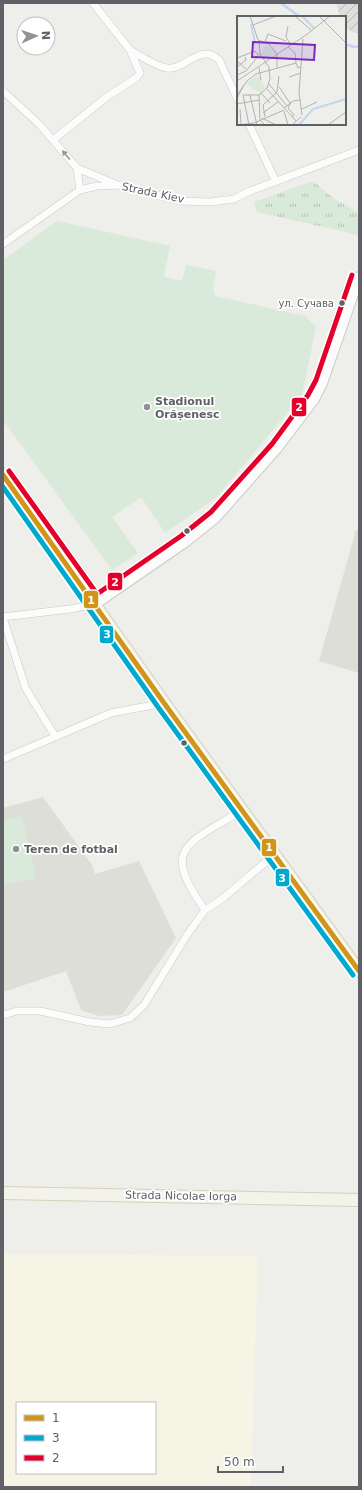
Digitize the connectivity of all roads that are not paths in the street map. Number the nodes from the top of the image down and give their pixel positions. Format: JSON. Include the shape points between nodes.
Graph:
{"nodes":[{"id":1,"x":93,"y":3,"type":"edge"},
{"id":2,"x":130,"y":50,"type":"junction"},
{"id":3,"x":3,"y":91,"type":"edge"},
{"id":4,"x":237,"y":98,"type":"edge"},
{"id":5,"x":249,"y":125,"type":"edge"},
{"id":6,"x":53,"y":140,"type":"junction"},
{"id":7,"x":359,"y":150,"type":"edge"},
{"id":8,"x":76,"y":168,"type":"junction"},
{"id":9,"x":276,"y":182,"type":"junction"},
{"id":10,"x":118,"y":185,"type":"junction"},
{"id":11,"x":80,"y":190,"type":"junction"},
{"id":12,"x":3,"y":244,"type":"edge"},
{"id":13,"x":358,"y":284,"type":"edge"},
{"id":14,"x":3,"y":475,"type":"edge"},
{"id":15,"x":95,"y":604,"type":"junction"},
{"id":16,"x":3,"y":618,"type":"edge"},
{"id":17,"x":164,"y":703,"type":"junction"},
{"id":18,"x":55,"y":736,"type":"junction"},
{"id":19,"x":3,"y":759,"type":"edge"},
{"id":20,"x":242,"y":810,"type":"junction"},
{"id":21,"x":275,"y":854,"type":"junction"},
{"id":22,"x":205,"y":910,"type":"junction"},
{"id":23,"x":359,"y":971,"type":"edge"},
{"id":24,"x":3,"y":1015,"type":"edge"},
{"id":25,"x":3,"y":1193,"type":"edge"},
{"id":26,"x":359,"y":1200,"type":"edge"}],
"edges":[{"from":1,"to":2,"type":"street"},
{"from":2,"to":4,"type":"street","via":[[168,68],[179,66],[201,55],[215,56]]},
{"from":2,"to":6,"type":"street","via":[[139,69],[138,75],[102,100]]},
{"from":3,"to":6,"type":"street"},
{"from":5,"to":9,"type":"street"},
{"from":8,"to":6,"type":"street","one_way":true},
{"from":7,"to":9,"type":"street","name":"Strada Kiev"},
{"from":8,"to":10,"type":"street"},
{"from":8,"to":11,"type":"street"},
{"from":9,"to":10,"type":"street","name":"Strada Kiev","via":[[234,199],[210,202],[180,201]]},
{"from":10,"to":11,"type":"street","name":"Strada Kiev"},
{"from":11,"to":12,"type":"street","name":"Strada Kiev"},
{"from":13,"to":15,"type":"main road","via":[[322,384],[259,470],[226,508],[206,526]]},
{"from":14,"to":15,"type":"main road"},
{"from":15,"to":16,"type":"street"},
{"from":15,"to":17,"type":"main road"},
{"from":16,"to":18,"type":"street","via":[[26,690]]},
{"from":17,"to":18,"type":"street","via":[[111,714]]},
{"from":17,"to":20,"type":"main road"},
{"from":18,"to":19,"type":"street"},
{"from":20,"to":21,"type":"main road"},
{"from":20,"to":22,"type":"street","via":[[194,841],[182,855],[183,870],[189,888]]},
{"from":21,"to":22,"type":"street","via":[[222,899]]},
{"from":21,"to":23,"type":"main road"},
{"from":22,"to":24,"type":"street","via":[[144,1005],[130,1018],[110,1024],[40,1011],[17,1011]]},
{"from":25,"to":26,"type":"main road","name":"Strada Nicolae Iorga"}]}
